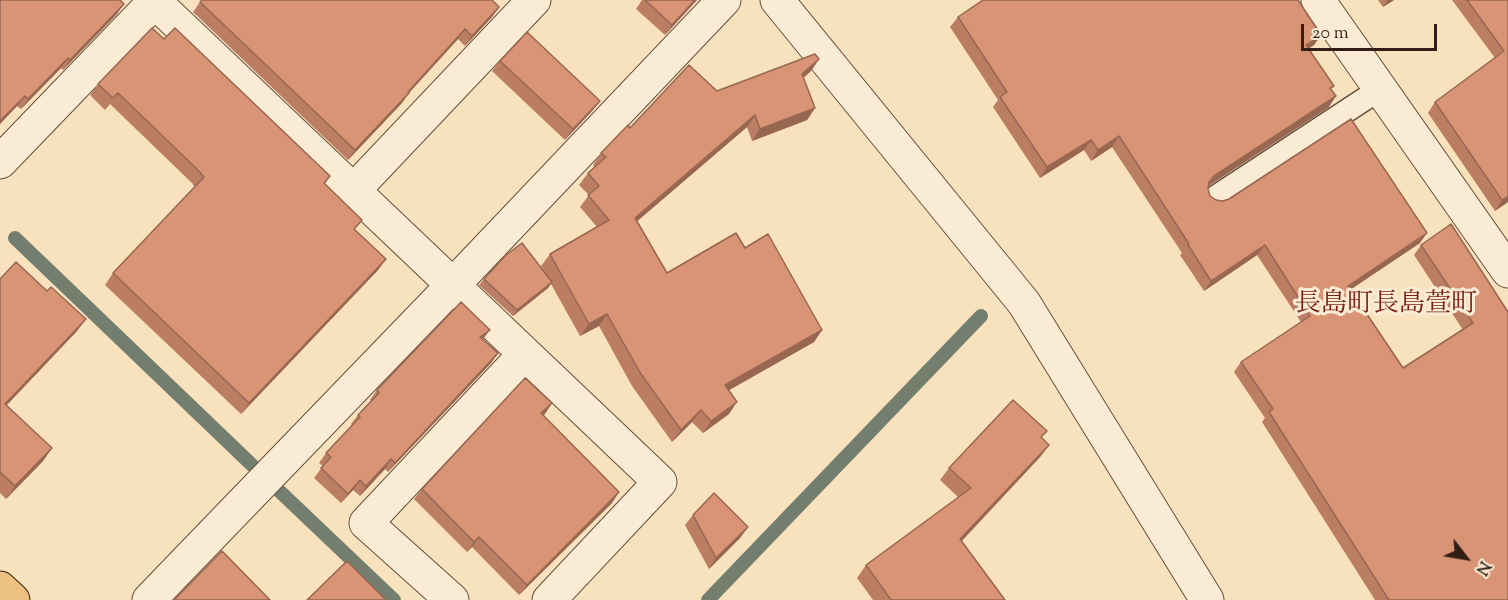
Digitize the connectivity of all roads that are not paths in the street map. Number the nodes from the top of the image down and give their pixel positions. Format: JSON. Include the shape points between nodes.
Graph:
{"nodes":[{"id":1,"x":534,"y":0,"type":"edge"},
{"id":2,"x":724,"y":0,"type":"edge"},
{"id":3,"x":777,"y":0,"type":"edge"},
{"id":4,"x":1318,"y":0,"type":"edge"},
{"id":5,"x":155,"y":1,"type":"edge"},
{"id":6,"x":1380,"y":89,"type":"junction"},
{"id":7,"x":0,"y":162,"type":"edge"},
{"id":8,"x":353,"y":191,"type":"junction"},
{"id":9,"x":1214,"y":198,"type":"edge"},
{"id":10,"x":1508,"y":271,"type":"edge"},
{"id":11,"x":453,"y":285,"type":"junction"},
{"id":12,"x":525,"y":354,"type":"junction"},
{"id":13,"x":0,"y":588,"type":"edge"},
{"id":14,"x":13,"y":600,"type":"edge"},
{"id":15,"x":149,"y":600,"type":"edge"},
{"id":16,"x":452,"y":600,"type":"edge"},
{"id":17,"x":549,"y":600,"type":"edge"},
{"id":18,"x":1207,"y":600,"type":"edge"}],
"edges":[{"from":1,"to":8,"type":"street"},
{"from":2,"to":11,"type":"street"},
{"from":3,"to":18,"type":"street","via":[[1024,303]]},
{"from":4,"to":6,"type":"street"},
{"from":5,"to":7,"type":"street"},
{"from":5,"to":8,"type":"street"},
{"from":6,"to":9,"type":"lane"},
{"from":6,"to":10,"type":"street"},
{"from":8,"to":11,"type":"street"},
{"from":11,"to":12,"type":"street"},
{"from":11,"to":15,"type":"street"},
{"from":12,"to":16,"type":"street","via":[[366,523]]},
{"from":12,"to":17,"type":"street","via":[[660,482]]},
{"from":13,"to":14,"type":"highway"}]}
